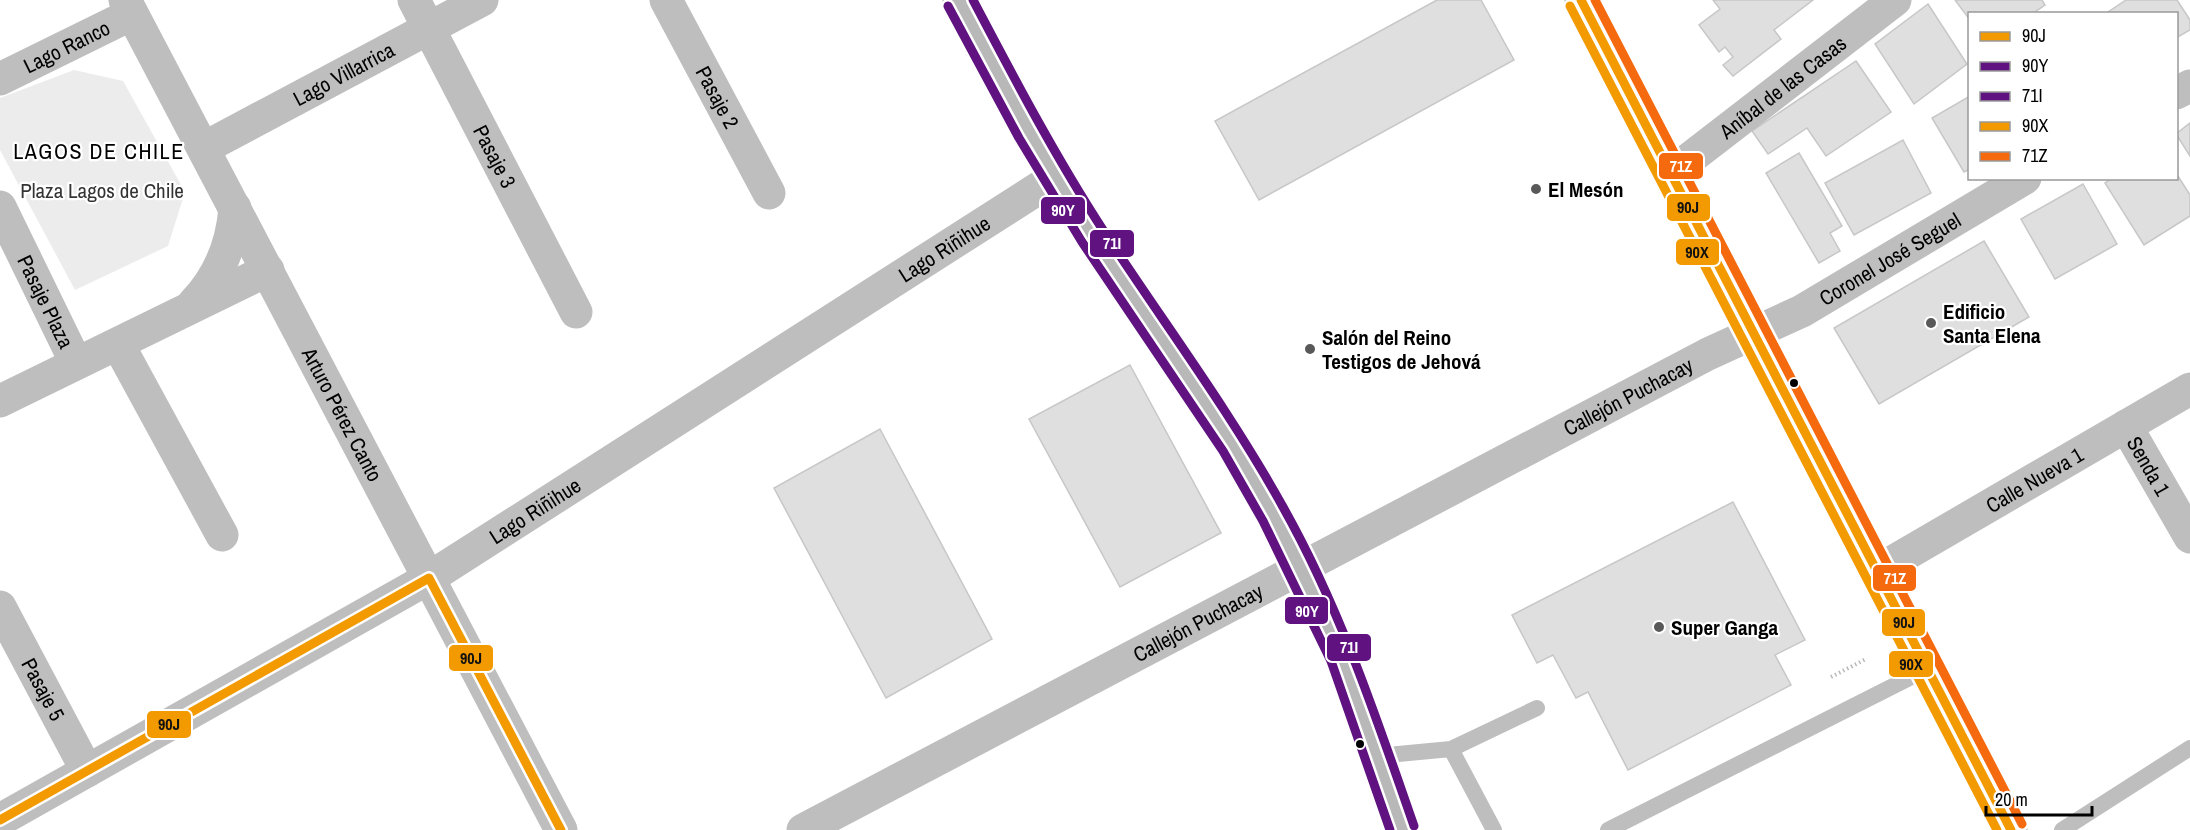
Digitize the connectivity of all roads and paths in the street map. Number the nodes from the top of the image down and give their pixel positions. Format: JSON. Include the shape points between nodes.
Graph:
{"nodes":[{"id":1,"x":482,"y":0,"type":"edge"},
{"id":2,"x":666,"y":0,"type":"edge"},
{"id":3,"x":959,"y":0,"type":"edge"},
{"id":4,"x":1581,"y":0,"type":"edge"},
{"id":5,"x":1895,"y":0,"type":"edge"},
{"id":6,"x":128,"y":7,"type":"edge"},
{"id":7,"x":422,"y":14,"type":"edge"},
{"id":8,"x":0,"y":79,"type":"edge"},
{"id":9,"x":204,"y":148,"type":"junction"},
{"id":10,"x":1671,"y":173,"type":"junction"},
{"id":11,"x":1056,"y":177,"type":"junction"},
{"id":12,"x":2022,"y":180,"type":"edge"},
{"id":13,"x":769,"y":193,"type":"dead end"},
{"id":14,"x":0,"y":207,"type":"edge"},
{"id":15,"x":235,"y":208,"type":"junction"},
{"id":16,"x":268,"y":270,"type":"junction"},
{"id":17,"x":189,"y":309,"type":"junction"},
{"id":18,"x":576,"y":312,"type":"dead end"},
{"id":19,"x":1753,"y":333,"type":"junction"},
{"id":20,"x":118,"y":344,"type":"junction"},
{"id":21,"x":76,"y":363,"type":"junction"},
{"id":22,"x":2190,"y":388,"type":"edge"},
{"id":23,"x":0,"y":401,"type":"edge"},
{"id":24,"x":2126,"y":426,"type":"junction"},
{"id":25,"x":222,"y":535,"type":"dead end"},
{"id":26,"x":2190,"y":537,"type":"edge"},
{"id":27,"x":1301,"y":568,"type":"junction"},
{"id":28,"x":1876,"y":571,"type":"junction"},
{"id":29,"x":429,"y":578,"type":"junction"},
{"id":30,"x":0,"y":607,"type":"edge"},
{"id":31,"x":1866,"y":659,"type":"dead end"},
{"id":32,"x":1927,"y":669,"type":"junction"},
{"id":33,"x":1832,"y":677,"type":"dead end"},
{"id":34,"x":1537,"y":708,"type":"dead end"},
{"id":35,"x":2190,"y":748,"type":"edge"},
{"id":36,"x":1451,"y":749,"type":"junction"},
{"id":37,"x":1377,"y":756,"type":"junction"},
{"id":38,"x":87,"y":771,"type":"junction"},
{"id":39,"x":0,"y":820,"type":"edge"},
{"id":40,"x":1400,"y":829,"type":"edge"},
{"id":41,"x":561,"y":830,"type":"edge"},
{"id":42,"x":803,"y":830,"type":"edge"},
{"id":43,"x":1494,"y":830,"type":"edge"},
{"id":44,"x":1608,"y":830,"type":"edge"},
{"id":45,"x":2011,"y":830,"type":"edge"},
{"id":46,"x":2062,"y":830,"type":"edge"}],
"edges":[{"from":1,"to":7,"type":"street","name":"Lago Villarrica"},
{"from":2,"to":13,"type":"street","name":"Pasaje 2"},
{"from":3,"to":11,"type":"main road"},
{"from":4,"to":10,"type":"main road"},
{"from":5,"to":10,"type":"street","name":"Aníbal de las Casas"},
{"from":6,"to":8,"type":"street","name":"Lago Ranco"},
{"from":6,"to":9,"type":"street","name":"Arturo Pérez Canto"},
{"from":7,"to":9,"type":"street","name":"Lago Villarrica"},
{"from":7,"to":18,"type":"street","name":"Pasaje 3"},
{"from":9,"to":15,"type":"street","name":"Arturo Pérez Canto"},
{"from":10,"to":19,"type":"main road"},
{"from":11,"to":27,"type":"main road","via":[[1233,446]]},
{"from":11,"to":29,"type":"street","name":"Lago Riñihue"},
{"from":12,"to":19,"type":"street","name":"Coronel José Seguel","via":[[1819,302]]},
{"from":14,"to":21,"type":"street","name":"Pasaje Plaza"},
{"from":15,"to":16,"type":"street","name":"Arturo Pérez Canto"},
{"from":15,"to":17,"type":"street","via":[[234,227],[223,262]]},
{"from":16,"to":17,"type":"street"},
{"from":16,"to":29,"type":"street","name":"Arturo Pérez Canto"},
{"from":17,"to":20,"type":"street"},
{"from":19,"to":27,"type":"street","name":"Callejón Puchacay"},
{"from":19,"to":28,"type":"main road"},
{"from":20,"to":21,"type":"street"},
{"from":20,"to":25,"type":"street"},
{"from":21,"to":23,"type":"street"},
{"from":22,"to":24,"type":"street","name":"Calle Nueva 1"},
{"from":24,"to":26,"type":"street","name":"Senda 1"},
{"from":24,"to":28,"type":"street","name":"Calle Nueva 1"},
{"from":27,"to":37,"type":"main road","via":[[1342,656]]},
{"from":27,"to":42,"type":"street","name":"Callejón Puchacay"},
{"from":28,"to":32,"type":"main road"},
{"from":29,"to":38,"type":"street","name":"Lago Riñihue"},
{"from":29,"to":41,"type":"street","name":"Arturo Pérez Canto"},
{"from":30,"to":38,"type":"street","name":"Pasaje 5"},
{"from":31,"to":33,"type":"path"},
{"from":32,"to":44,"type":"lane"},
{"from":32,"to":45,"type":"main road"},
{"from":34,"to":36,"type":"lane"},
{"from":35,"to":46,"type":"lane"},
{"from":36,"to":37,"type":"lane"},
{"from":36,"to":43,"type":"lane"},
{"from":37,"to":40,"type":"main road"},
{"from":38,"to":39,"type":"street","name":"Lago Riñihue"}]}
